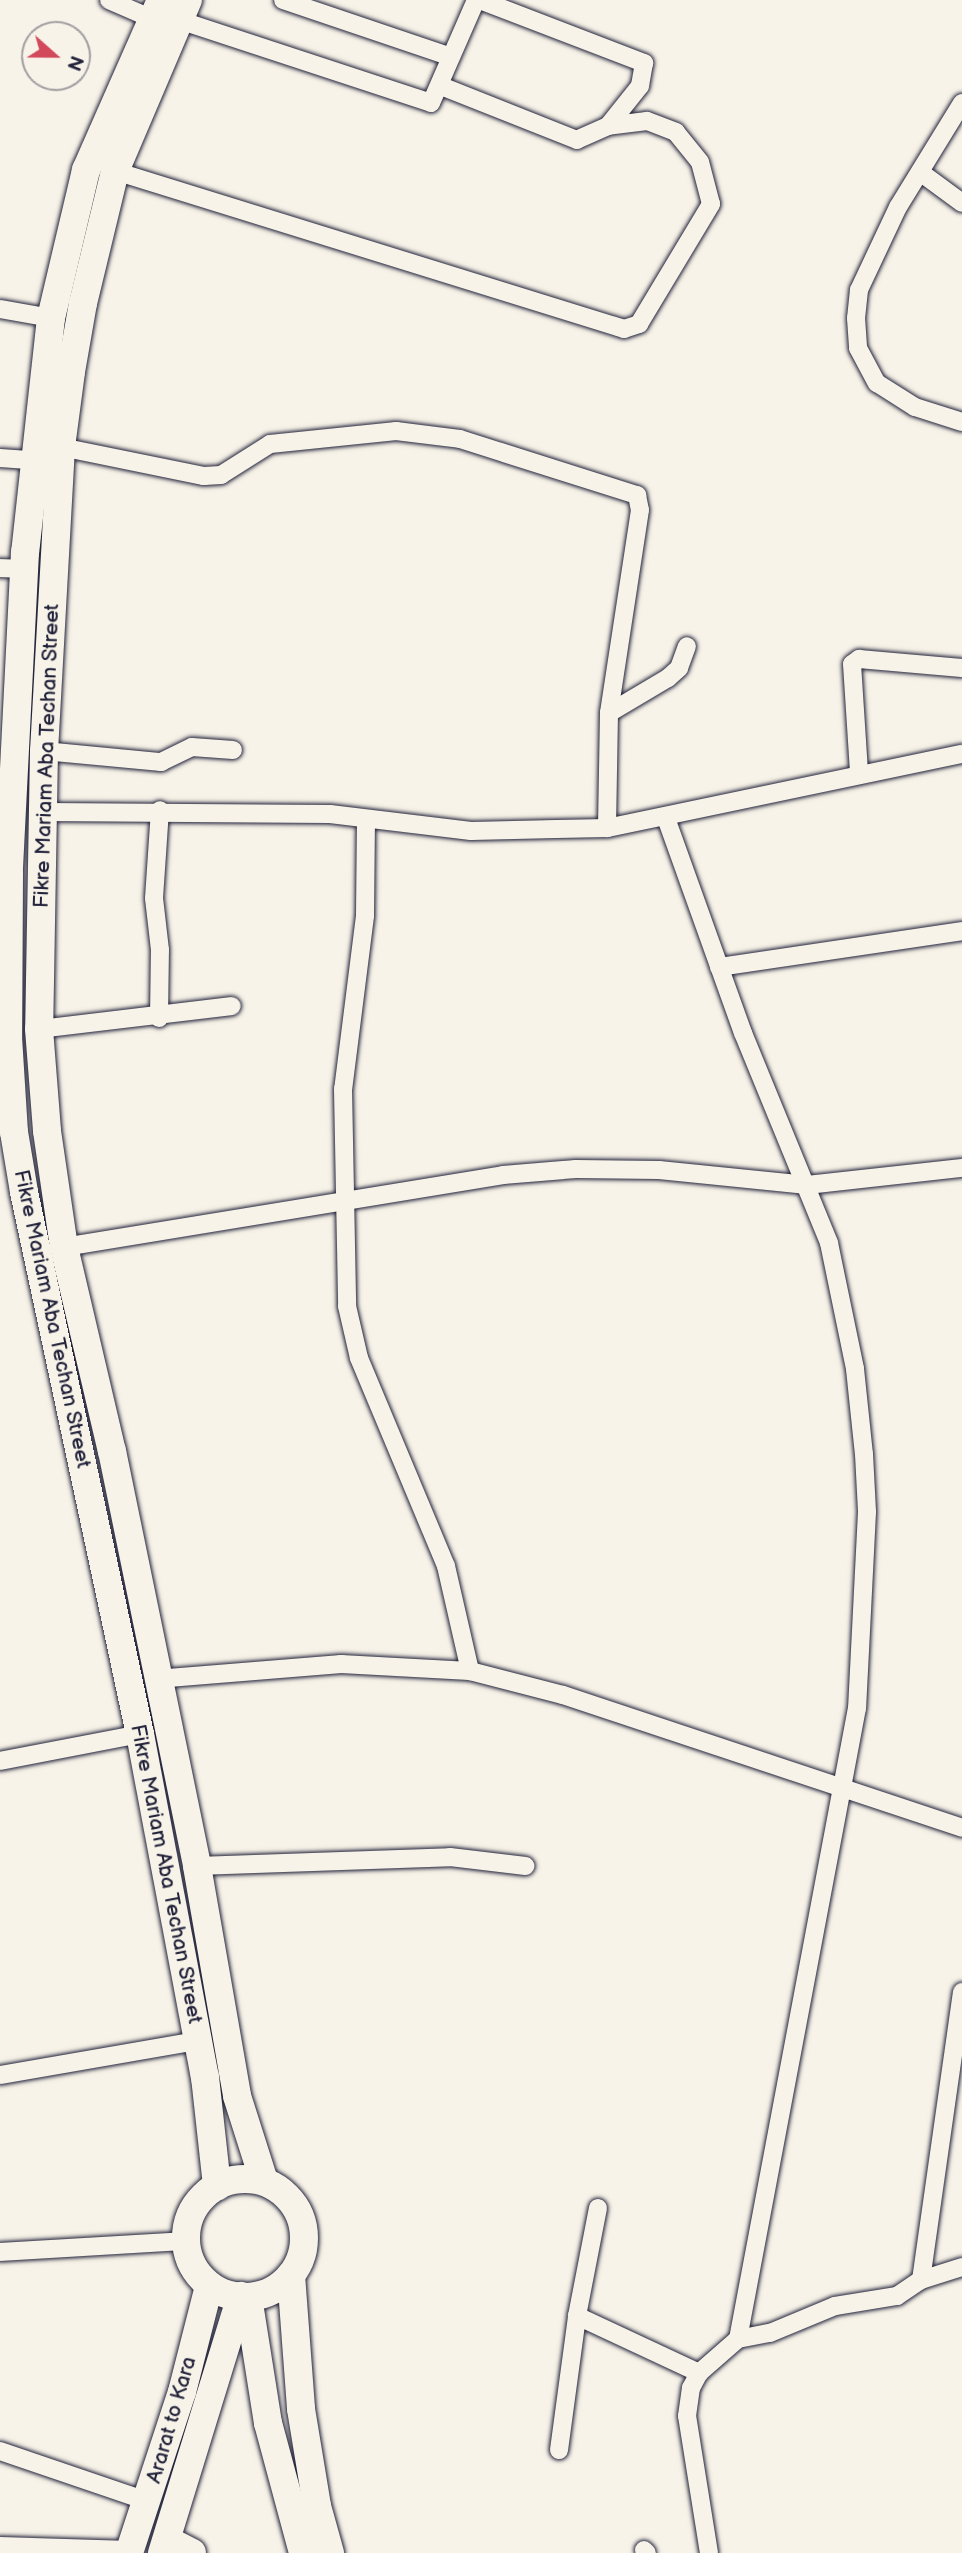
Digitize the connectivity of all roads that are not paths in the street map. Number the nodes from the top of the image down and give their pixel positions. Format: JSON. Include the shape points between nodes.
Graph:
{"nodes":[{"id":1,"x":109,"y":0,"type":"edge"},
{"id":2,"x":283,"y":0,"type":"edge"},
{"id":3,"x":478,"y":0,"type":"edge"},
{"id":4,"x":170,"y":10,"type":"edge"},
{"id":5,"x":451,"y":57,"type":"junction"},
{"id":6,"x":441,"y":86,"type":"junction"},
{"id":7,"x":962,"y":103,"type":"edge"},
{"id":8,"x":608,"y":126,"type":"junction"},
{"id":9,"x":115,"y":171,"type":"junction"},
{"id":10,"x":920,"y":172,"type":"junction"},
{"id":11,"x":962,"y":203,"type":"edge"},
{"id":12,"x":0,"y":309,"type":"edge"},
{"id":13,"x":51,"y":318,"type":"junction"},
{"id":14,"x":962,"y":422,"type":"edge"},
{"id":15,"x":61,"y":447,"type":"junction"},
{"id":16,"x":0,"y":458,"type":"edge"},
{"id":17,"x":32,"y":460,"type":"junction"},
{"id":18,"x":54,"y":550,"type":"junction"},
{"id":19,"x":16,"y":563,"type":"edge"},
{"id":20,"x":687,"y":646,"type":"dead end"},
{"id":21,"x":962,"y":668,"type":"edge"},
{"id":22,"x":609,"y":713,"type":"junction"},
{"id":23,"x":233,"y":750,"type":"dead end"},
{"id":24,"x":44,"y":751,"type":"junction"},
{"id":25,"x":962,"y":754,"type":"edge"},
{"id":26,"x":859,"y":772,"type":"junction"},
{"id":27,"x":160,"y":810,"type":"junction"},
{"id":28,"x":44,"y":812,"type":"junction"},
{"id":29,"x":666,"y":818,"type":"junction"},
{"id":30,"x":366,"y":819,"type":"junction"},
{"id":31,"x":607,"y":828,"type":"junction"},
{"id":32,"x":5,"y":873,"type":"edge"},
{"id":33,"x":962,"y":931,"type":"edge"},
{"id":34,"x":719,"y":968,"type":"junction"},
{"id":35,"x":232,"y":1006,"type":"dead end"},
{"id":36,"x":159,"y":1018,"type":"junction"},
{"id":37,"x":39,"y":1029,"type":"junction"},
{"id":38,"x":962,"y":1168,"type":"edge"},
{"id":39,"x":807,"y":1185,"type":"junction"},
{"id":40,"x":342,"y":1203,"type":"junction"},
{"id":41,"x":64,"y":1247,"type":"junction"},
{"id":42,"x":470,"y":1671,"type":"junction"},
{"id":43,"x":156,"y":1679,"type":"junction"},
{"id":44,"x":140,"y":1734,"type":"junction"},
{"id":45,"x":0,"y":1761,"type":"edge"},
{"id":46,"x":842,"y":1789,"type":"junction"},
{"id":47,"x":962,"y":1828,"type":"edge"},
{"id":48,"x":197,"y":1866,"type":"junction"},
{"id":49,"x":525,"y":1866,"type":"dead end"},
{"id":50,"x":962,"y":1992,"type":"edge"},
{"id":51,"x":197,"y":2041,"type":"junction"},
{"id":52,"x":0,"y":2075,"type":"edge"},
{"id":53,"x":264,"y":2181,"type":"junction"},
{"id":54,"x":217,"y":2186,"type":"junction"},
{"id":55,"x":598,"y":2208,"type":"dead end"},
{"id":56,"x":187,"y":2241,"type":"junction"},
{"id":57,"x":0,"y":2252,"type":"edge"},
{"id":58,"x":962,"y":2267,"type":"edge"},
{"id":59,"x":291,"y":2275,"type":"junction"},
{"id":60,"x":921,"y":2280,"type":"junction"},
{"id":61,"x":209,"y":2286,"type":"junction"},
{"id":62,"x":245,"y":2296,"type":"junction"},
{"id":63,"x":577,"y":2316,"type":"junction"},
{"id":64,"x":738,"y":2339,"type":"junction"},
{"id":65,"x":699,"y":2373,"type":"junction"},
{"id":66,"x":559,"y":2450,"type":"dead end"},
{"id":67,"x":0,"y":2451,"type":"edge"},
{"id":68,"x":148,"y":2501,"type":"junction"},
{"id":69,"x":0,"y":2546,"type":"edge"},
{"id":70,"x":165,"y":2547,"type":"edge"},
{"id":71,"x":130,"y":2552,"type":"edge"},
{"id":72,"x":192,"y":2553,"type":"edge"},
{"id":73,"x":303,"y":2553,"type":"edge"},
{"id":74,"x":330,"y":2553,"type":"edge"},
{"id":75,"x":709,"y":2553,"type":"edge"}],
"edges":[{"from":1,"to":4,"type":"street"},
{"from":2,"to":5,"type":"street"},
{"from":3,"to":5,"type":"street"},
{"from":3,"to":8,"type":"street","via":[[644,63],[640,86]]},
{"from":4,"to":6,"type":"street","via":[[425,102],[437,99]]},
{"from":4,"to":9,"type":"main road","name":"Fikre Mariam Aba Techan Street"},
{"from":4,"to":13,"type":"main road","name":"Fikre Mariam Aba Techan Street","via":[[86,170]]},
{"from":5,"to":6,"type":"street"},
{"from":6,"to":8,"type":"street","via":[[577,140]]},
{"from":7,"to":10,"type":"street"},
{"from":8,"to":9,"type":"street","via":[[647,121],[676,132],[700,162],[711,204],[639,324],[624,329]]},
{"from":9,"to":15,"type":"main road","name":"Fikre Mariam Aba Techan Street","via":[[83,303]]},
{"from":10,"to":11,"type":"street"},
{"from":10,"to":14,"type":"street","via":[[859,290],[858,348],[877,383],[915,407]]},
{"from":12,"to":13,"type":"street"},
{"from":13,"to":17,"type":"main road","name":"Fikre Mariam Aba Techan Street"},
{"from":15,"to":18,"type":"main road","name":"Fikre Mariam Aba Techan Street"},
{"from":15,"to":22,"type":"street","via":[[204,476],[221,475],[270,444],[396,431],[460,439],[637,495],[640,510]]},
{"from":16,"to":17,"type":"street"},
{"from":17,"to":19,"type":"main road","name":"Fikre Mariam Aba Techan Street"},
{"from":18,"to":19,"type":"main road"},
{"from":18,"to":24,"type":"main road","name":"Fikre Mariam Aba Techan Street"},
{"from":19,"to":32,"type":"main road","name":"Fikre Mariam Aba Techan Street"},
{"from":20,"to":22,"type":"street","via":[[679,668],[668,678]]},
{"from":21,"to":26,"type":"street","via":[[859,659],[852,664]]},
{"from":22,"to":31,"type":"street"},
{"from":23,"to":24,"type":"street","via":[[192,747],[161,762]]},
{"from":24,"to":28,"type":"main road","name":"Fikre Mariam Aba Techan Street"},
{"from":25,"to":26,"type":"street"},
{"from":26,"to":29,"type":"street"},
{"from":27,"to":28,"type":"street"},
{"from":27,"to":30,"type":"street"},
{"from":27,"to":36,"type":"street","via":[[154,898],[160,950]]},
{"from":28,"to":37,"type":"main road","name":"Fikre Mariam Aba Techan Street"},
{"from":29,"to":31,"type":"street"},
{"from":29,"to":34,"type":"street"},
{"from":30,"to":31,"type":"street","via":[[471,831]]},
{"from":30,"to":40,"type":"street","via":[[365,916],[343,1089]]},
{"from":32,"to":44,"type":"main road","name":"Fikre Mariam Aba Techan Street","via":[[14,1132],[35,1252]]},
{"from":33,"to":34,"type":"street"},
{"from":34,"to":39,"type":"street"},
{"from":35,"to":36,"type":"street"},
{"from":36,"to":37,"type":"street"},
{"from":37,"to":41,"type":"main road","name":"Fikre Mariam Aba Techan Street","via":[[47,1131]]},
{"from":38,"to":39,"type":"street"},
{"from":39,"to":40,"type":"street","via":[[659,1170],[576,1169],[503,1175]]},
{"from":39,"to":46,"type":"street","via":[[829,1243],[855,1369],[864,1454],[867,1512],[857,1708]]},
{"from":40,"to":41,"type":"street"},
{"from":40,"to":42,"type":"street","via":[[347,1306],[359,1358],[446,1566]]},
{"from":41,"to":43,"type":"main road","name":"Fikre Mariam Aba Techan Street","via":[[112,1451]]},
{"from":42,"to":43,"type":"street","via":[[341,1664]]},
{"from":42,"to":46,"type":"street","via":[[563,1695]]},
{"from":43,"to":48,"type":"main road","name":"Fikre Mariam Aba Techan Street"},
{"from":44,"to":45,"type":"street"},
{"from":44,"to":51,"type":"main road","name":"Fikre Mariam Aba Techan Street"},
{"from":46,"to":47,"type":"street"},
{"from":46,"to":64,"type":"street"},
{"from":48,"to":49,"type":"street","via":[[450,1857]]},
{"from":48,"to":53,"type":"main road","name":"Fikre Mariam Aba Techan Street","via":[[237,2096]]},
{"from":50,"to":60,"type":"street"},
{"from":51,"to":52,"type":"street"},
{"from":51,"to":54,"type":"main road","name":"Fikre Mariam Aba Techan Street"},
{"from":53,"to":54,"type":"main road","via":[[248,2178]]},
{"from":53,"to":59,"type":"main road","via":[[281,2190],[302,2221],[301,2259]]},
{"from":54,"to":56,"type":"main road","via":[[193,2210]]},
{"from":55,"to":63,"type":"street"},
{"from":56,"to":57,"type":"street"},
{"from":56,"to":61,"type":"main road","via":[[191,2261]]},
{"from":58,"to":60,"type":"street"},
{"from":59,"to":62,"type":"main road","via":[[277,2288]]},
{"from":59,"to":74,"type":"main road","via":[[301,2409]]},
{"from":60,"to":64,"type":"street","via":[[897,2295],[835,2306],[770,2333]]},
{"from":61,"to":62,"type":"main road"},
{"from":61,"to":68,"type":"main road","name":"Ararat to Kara"},
{"from":62,"to":70,"type":"main road","name":"Ararat to Kara"},
{"from":62,"to":73,"type":"main road","via":[[268,2423]]},
{"from":63,"to":65,"type":"street"},
{"from":63,"to":66,"type":"street"},
{"from":64,"to":65,"type":"street"},
{"from":65,"to":75,"type":"street","via":[[691,2388],[687,2416]]},
{"from":67,"to":68,"type":"street"},
{"from":68,"to":71,"type":"main road","name":"Ararat to Kara"},
{"from":69,"to":71,"type":"street"},
{"from":70,"to":72,"type":"main road"}]}
